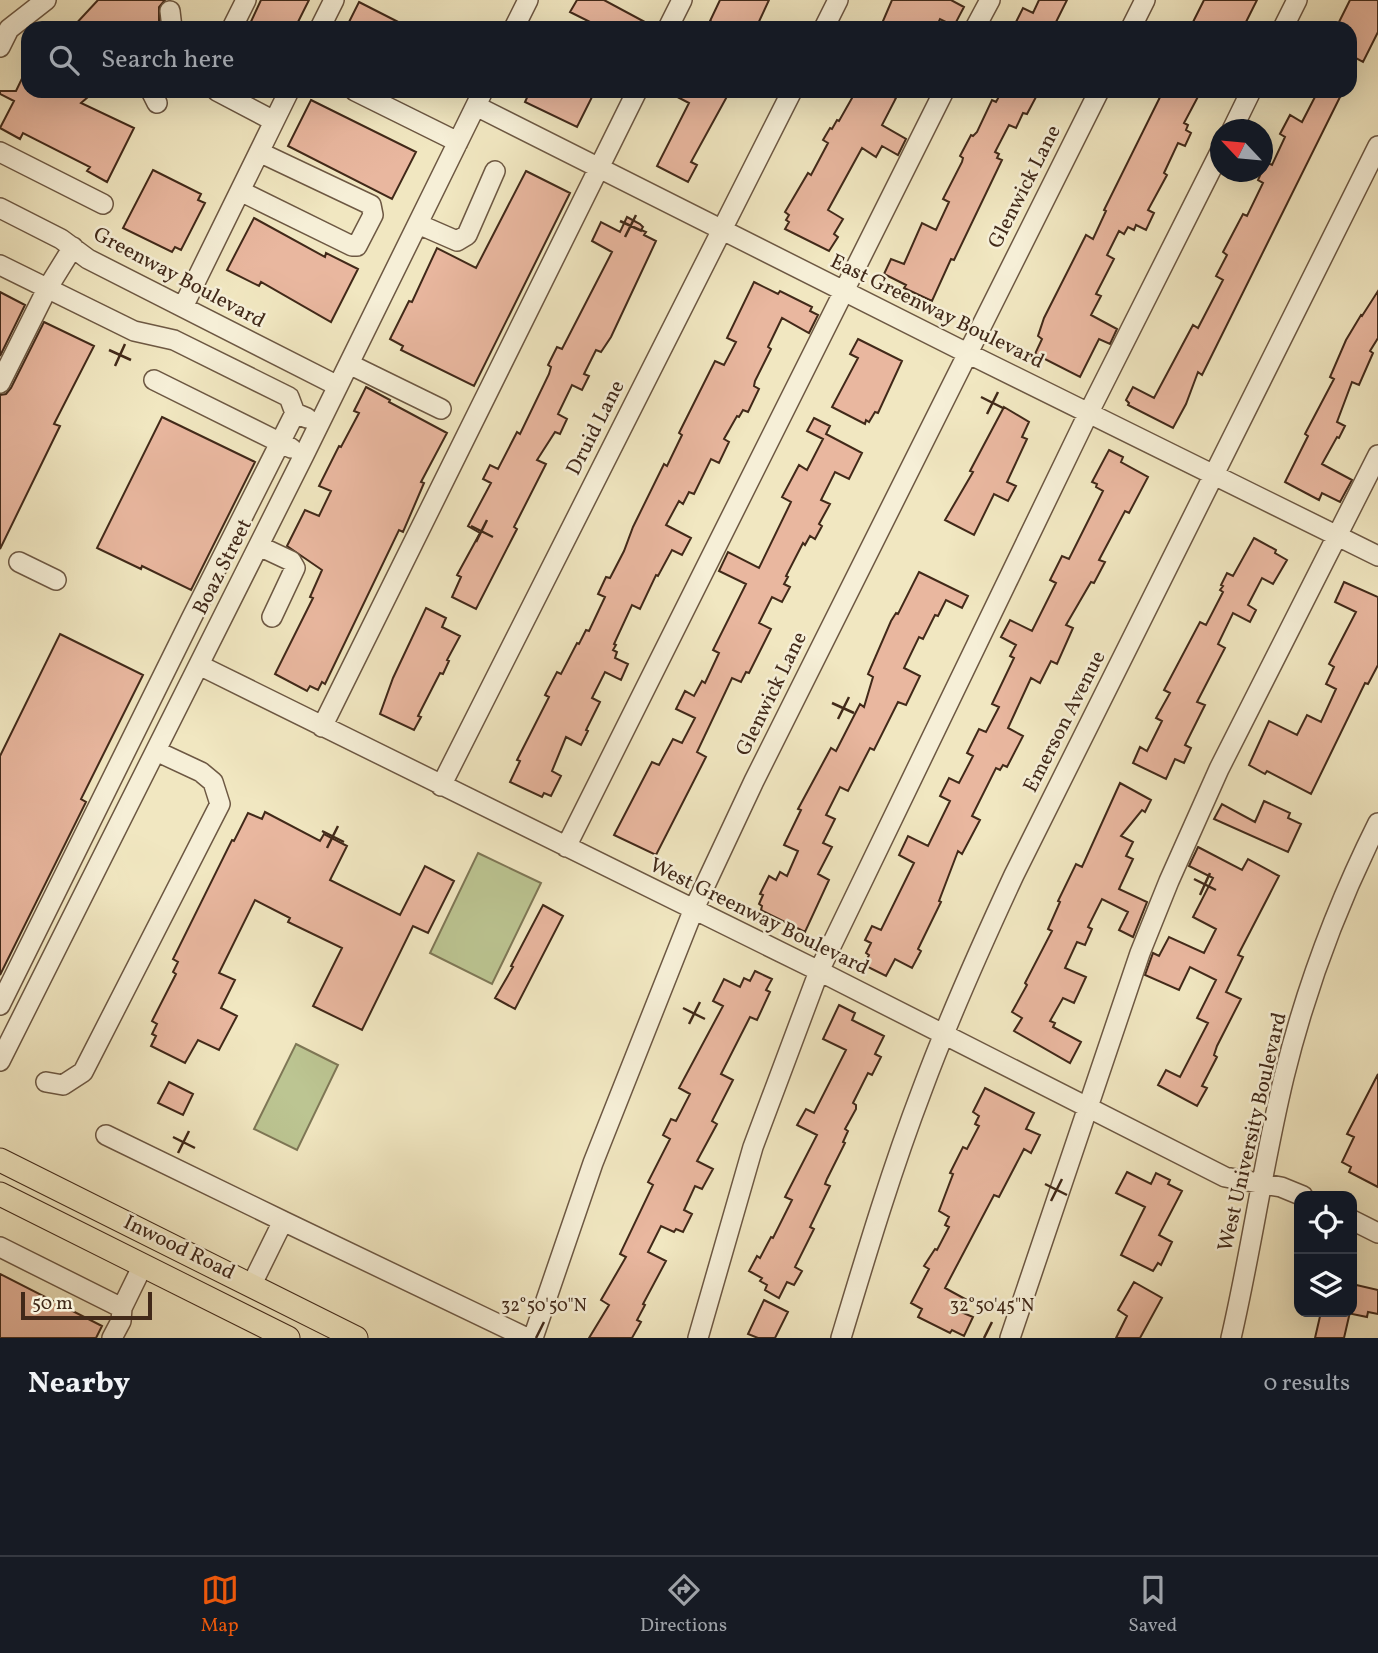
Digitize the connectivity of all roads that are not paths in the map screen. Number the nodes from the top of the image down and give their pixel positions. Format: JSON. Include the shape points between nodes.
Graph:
{"nodes":[{"id":1,"x":46,"y":0,"type":"edge"},
{"id":2,"x":246,"y":0,"type":"edge"},
{"id":3,"x":334,"y":0,"type":"edge"},
{"id":4,"x":528,"y":0,"type":"edge"},
{"id":5,"x":682,"y":0,"type":"edge"},
{"id":6,"x":838,"y":0,"type":"edge"},
{"id":7,"x":990,"y":0,"type":"edge"},
{"id":8,"x":1145,"y":0,"type":"edge"},
{"id":9,"x":1297,"y":0,"type":"edge"},
{"id":10,"x":236,"y":21,"type":"edge"},
{"id":11,"x":324,"y":21,"type":"edge"},
{"id":12,"x":518,"y":21,"type":"edge"},
{"id":13,"x":672,"y":21,"type":"edge"},
{"id":14,"x":828,"y":21,"type":"edge"},
{"id":15,"x":979,"y":21,"type":"edge"},
{"id":16,"x":1134,"y":21,"type":"edge"},
{"id":17,"x":1286,"y":21,"type":"edge"},
{"id":18,"x":0,"y":47,"type":"edge"},
{"id":19,"x":230,"y":98,"type":"edge"},
{"id":20,"x":286,"y":98,"type":"edge"},
{"id":21,"x":369,"y":98,"type":"edge"},
{"id":22,"x":634,"y":98,"type":"edge"},
{"id":23,"x":788,"y":98,"type":"edge"},
{"id":24,"x":940,"y":98,"type":"edge"},
{"id":25,"x":1095,"y":98,"type":"edge"},
{"id":26,"x":1248,"y":98,"type":"edge"},
{"id":27,"x":479,"y":99,"type":"edge"},
{"id":28,"x":1237,"y":119,"type":"edge"},
{"id":29,"x":274,"y":121,"type":"junction"},
{"id":30,"x":458,"y":142,"type":"junction"},
{"id":31,"x":1378,"y":146,"type":"edge"},
{"id":32,"x":0,"y":152,"type":"edge"},
{"id":33,"x":259,"y":152,"type":"junction"},
{"id":34,"x":599,"y":167,"type":"junction"},
{"id":35,"x":495,"y":171,"type":"dead end"},
{"id":36,"x":1210,"y":172,"type":"edge"},
{"id":37,"x":240,"y":191,"type":"junction"},
{"id":38,"x":103,"y":204,"type":"dead end"},
{"id":39,"x":0,"y":208,"type":"edge"},
{"id":40,"x":418,"y":224,"type":"junction"},
{"id":41,"x":721,"y":229,"type":"junction"},
{"id":42,"x":73,"y":247,"type":"junction"},
{"id":43,"x":0,"y":265,"type":"edge"},
{"id":44,"x":47,"y":289,"type":"junction"},
{"id":45,"x":843,"y":291,"type":"junction"},
{"id":46,"x":183,"y":307,"type":"junction"},
{"id":47,"x":967,"y":353,"type":"junction"},
{"id":48,"x":349,"y":364,"type":"junction"},
{"id":49,"x":154,"y":380,"type":"dead end"},
{"id":50,"x":0,"y":383,"type":"edge"},
{"id":51,"x":338,"y":386,"type":"junction"},
{"id":52,"x":441,"y":409,"type":"dead end"},
{"id":53,"x":1089,"y":412,"type":"junction"},
{"id":54,"x":295,"y":413,"type":"junction"},
{"id":55,"x":319,"y":424,"type":"junction"},
{"id":56,"x":281,"y":443,"type":"junction"},
{"id":57,"x":304,"y":455,"type":"junction"},
{"id":58,"x":1378,"y":455,"type":"edge"},
{"id":59,"x":1215,"y":474,"type":"junction"},
{"id":60,"x":1337,"y":536,"type":"junction"},
{"id":61,"x":259,"y":546,"type":"junction"},
{"id":62,"x":1378,"y":556,"type":"edge"},
{"id":63,"x":19,"y":562,"type":"dead end"},
{"id":64,"x":56,"y":580,"type":"dead end"},
{"id":65,"x":272,"y":617,"type":"dead end"},
{"id":66,"x":199,"y":666,"type":"junction"},
{"id":67,"x":322,"y":727,"type":"junction"},
{"id":68,"x":156,"y":751,"type":"junction"},
{"id":69,"x":441,"y":786,"type":"junction"},
{"id":70,"x":1378,"y":823,"type":"edge"},
{"id":71,"x":566,"y":847,"type":"junction"},
{"id":72,"x":693,"y":911,"type":"junction"},
{"id":73,"x":819,"y":971,"type":"junction"},
{"id":74,"x":0,"y":1005,"type":"edge"},
{"id":75,"x":944,"y":1034,"type":"junction"},
{"id":76,"x":0,"y":1061,"type":"edge"},
{"id":77,"x":46,"y":1082,"type":"dead end"},
{"id":78,"x":1088,"y":1107,"type":"junction"},
{"id":79,"x":106,"y":1135,"type":"dead end"},
{"id":80,"x":0,"y":1160,"type":"edge"},
{"id":81,"x":1261,"y":1184,"type":"junction"},
{"id":82,"x":1294,"y":1192,"type":"edge"},
{"id":83,"x":0,"y":1194,"type":"edge"},
{"id":84,"x":283,"y":1221,"type":"junction"},
{"id":85,"x":1357,"y":1222,"type":"edge"},
{"id":86,"x":1378,"y":1233,"type":"edge"},
{"id":87,"x":0,"y":1247,"type":"edge"},
{"id":88,"x":143,"y":1265,"type":"junction"},
{"id":89,"x":251,"y":1284,"type":"junction"},
{"id":90,"x":122,"y":1308,"type":"junction"},
{"id":91,"x":112,"y":1338,"type":"edge"},
{"id":92,"x":288,"y":1338,"type":"edge"},
{"id":93,"x":356,"y":1338,"type":"edge"},
{"id":94,"x":530,"y":1338,"type":"edge"},
{"id":95,"x":698,"y":1338,"type":"edge"},
{"id":96,"x":841,"y":1338,"type":"edge"},
{"id":97,"x":1010,"y":1338,"type":"edge"},
{"id":98,"x":1231,"y":1338,"type":"edge"}],
"edges":[{"from":1,"to":18,"type":"street","via":[[9,29]]},
{"from":2,"to":10,"type":"street"},
{"from":3,"to":11,"type":"street"},
{"from":4,"to":12,"type":"street"},
{"from":5,"to":13,"type":"street"},
{"from":6,"to":14,"type":"street"},
{"from":7,"to":15,"type":"street"},
{"from":8,"to":16,"type":"street"},
{"from":9,"to":17,"type":"street"},
{"from":19,"to":29,"type":"street"},
{"from":20,"to":29,"type":"street"},
{"from":21,"to":30,"type":"street"},
{"from":22,"to":34,"type":"street"},
{"from":23,"to":41,"type":"street","name":"Druid Lane"},
{"from":24,"to":45,"type":"street"},
{"from":25,"to":47,"type":"street","name":"Glenwick Lane"},
{"from":26,"to":28,"type":"street"},
{"from":27,"to":30,"type":"street","name":"Boaz Street"},
{"from":27,"to":34,"type":"street","name":"East Greenway Boulevard"},
{"from":29,"to":33,"type":"street"},
{"from":30,"to":40,"type":"street","name":"Boaz Street"},
{"from":31,"to":59,"type":"street","name":"Emerson Avenue"},
{"from":32,"to":38,"type":"street"},
{"from":33,"to":37,"type":"street"},
{"from":33,"to":37,"type":"street","via":[[371,205],[373,215],[357,246],[352,246]]},
{"from":34,"to":41,"type":"street","name":"East Greenway Boulevard"},
{"from":34,"to":67,"type":"street"},
{"from":35,"to":40,"type":"street","via":[[467,235],[457,241]]},
{"from":36,"to":53,"type":"street"},
{"from":37,"to":46,"type":"street"},
{"from":39,"to":42,"type":"street","name":"Greenway Boulevard"},
{"from":40,"to":48,"type":"street","name":"Boaz Street"},
{"from":41,"to":45,"type":"street","name":"East Greenway Boulevard"},
{"from":41,"to":69,"type":"street","name":"Druid Lane"},
{"from":42,"to":44,"type":"street"},
{"from":42,"to":46,"type":"street","name":"Greenway Boulevard"},
{"from":43,"to":44,"type":"street"},
{"from":44,"to":50,"type":"street"},
{"from":44,"to":54,"type":"street","via":[[134,331],[174,340],[289,397]]},
{"from":45,"to":47,"type":"street","name":"East Greenway Boulevard"},
{"from":45,"to":71,"type":"street"},
{"from":46,"to":51,"type":"street","name":"Greenway Boulevard"},
{"from":47,"to":53,"type":"street","name":"East Greenway Boulevard"},
{"from":47,"to":72,"type":"street","name":"Glenwick Lane"},
{"from":48,"to":51,"type":"street","name":"Boaz Street"},
{"from":48,"to":52,"type":"street"},
{"from":49,"to":56,"type":"street"},
{"from":51,"to":55,"type":"street","name":"Boaz Street"},
{"from":53,"to":59,"type":"street","name":"East Greenway Boulevard"},
{"from":53,"to":73,"type":"street"},
{"from":54,"to":55,"type":"street"},
{"from":54,"to":56,"type":"street"},
{"from":55,"to":57,"type":"street","name":"Boaz Street"},
{"from":56,"to":57,"type":"street"},
{"from":56,"to":74,"type":"street"},
{"from":57,"to":61,"type":"street","name":"Boaz Street"},
{"from":58,"to":60,"type":"street"},
{"from":59,"to":60,"type":"street","name":"East Greenway Boulevard"},
{"from":59,"to":75,"type":"street","name":"Emerson Avenue","via":[[1014,875]]},
{"from":60,"to":62,"type":"street","name":"East Greenway Boulevard"},
{"from":60,"to":78,"type":"street","via":[[1219,769],[1169,881]]},
{"from":61,"to":65,"type":"street","via":[[295,568]]},
{"from":61,"to":66,"type":"street","name":"Boaz Street"},
{"from":63,"to":64,"type":"street"},
{"from":66,"to":67,"type":"street","name":"West Greenway Boulevard"},
{"from":66,"to":68,"type":"street","name":"Boaz Street"},
{"from":67,"to":69,"type":"street","name":"West Greenway Boulevard"},
{"from":68,"to":76,"type":"street","name":"Boaz Street"},
{"from":68,"to":77,"type":"street","via":[[207,777],[220,803],[83,1072],[62,1085]]},
{"from":69,"to":71,"type":"street","name":"West Greenway Boulevard"},
{"from":70,"to":81,"type":"street","name":"West University Boulevard","via":[[1343,901],[1301,1018]]},
{"from":71,"to":72,"type":"street","name":"West Greenway Boulevard"},
{"from":72,"to":73,"type":"street","name":"West Greenway Boulevard"},
{"from":72,"to":94,"type":"street","name":"Glenwick Lane","via":[[593,1163]]},
{"from":73,"to":75,"type":"street","name":"West Greenway Boulevard"},
{"from":73,"to":95,"type":"street","via":[[753,1147]]},
{"from":75,"to":78,"type":"street","name":"West Greenway Boulevard"},
{"from":75,"to":96,"type":"street","name":"Emerson Avenue"},
{"from":78,"to":81,"type":"street","name":"West Greenway Boulevard","via":[[1225,1177]]},
{"from":78,"to":97,"type":"street"},
{"from":79,"to":84,"type":"street"},
{"from":80,"to":89,"type":"main road","name":"Inwood Road"},
{"from":81,"to":82,"type":"street","name":"West Greenway Boulevard"},
{"from":81,"to":98,"type":"street","name":"West University Boulevard"},
{"from":83,"to":88,"type":"main road","name":"Inwood Road"},
{"from":84,"to":89,"type":"street"},
{"from":84,"to":94,"type":"street"},
{"from":85,"to":86,"type":"street"},
{"from":87,"to":90,"type":"street"},
{"from":88,"to":90,"type":"street"},
{"from":88,"to":92,"type":"main road","name":"Inwood Road"},
{"from":89,"to":93,"type":"main road","name":"Inwood Road"},
{"from":90,"to":91,"type":"street"}]}
